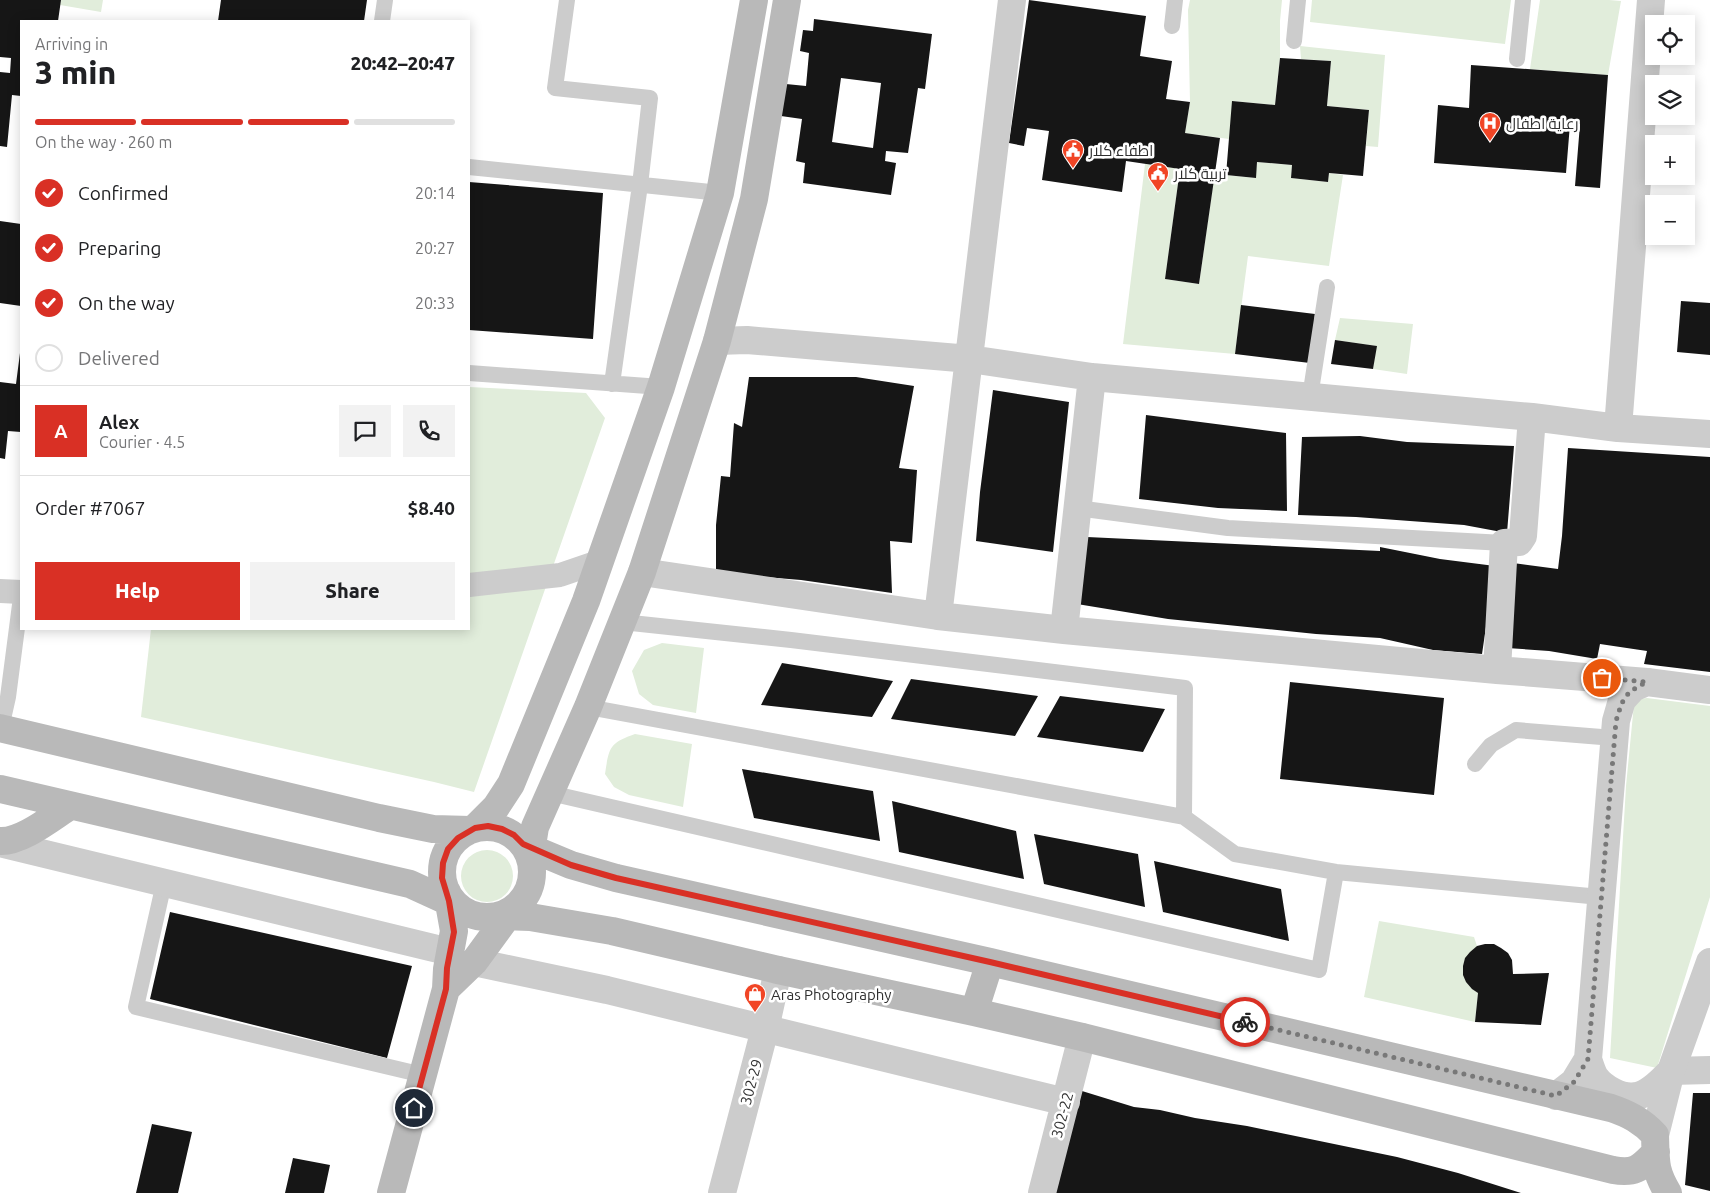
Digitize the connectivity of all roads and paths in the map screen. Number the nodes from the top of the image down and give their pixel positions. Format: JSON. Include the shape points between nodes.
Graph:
{"nodes":[{"id":1,"x":385,"y":0,"type":"edge"},
{"id":2,"x":566,"y":0,"type":"edge"},
{"id":3,"x":754,"y":0,"type":"edge"},
{"id":4,"x":787,"y":0,"type":"edge"},
{"id":5,"x":1012,"y":0,"type":"edge"},
{"id":6,"x":1175,"y":0,"type":"edge"},
{"id":7,"x":1298,"y":0,"type":"edge"},
{"id":8,"x":1523,"y":0,"type":"edge"},
{"id":9,"x":1651,"y":0,"type":"edge"},
{"id":10,"x":382,"y":20,"type":"edge"},
{"id":11,"x":1172,"y":26,"type":"dead end"},
{"id":12,"x":1294,"y":41,"type":"dead end"},
{"id":13,"x":1517,"y":58,"type":"dead end"},
{"id":14,"x":470,"y":167,"type":"edge"},
{"id":15,"x":640,"y":185,"type":"junction"},
{"id":16,"x":720,"y":193,"type":"junction"},
{"id":17,"x":1327,"y":287,"type":"dead end"},
{"id":18,"x":717,"y":341,"type":"junction"},
{"id":19,"x":970,"y":359,"type":"junction"},
{"id":20,"x":470,"y":373,"type":"edge"},
{"id":21,"x":1092,"y":377,"type":"junction"},
{"id":22,"x":612,"y":384,"type":"junction"},
{"id":23,"x":660,"y":387,"type":"junction"},
{"id":24,"x":1310,"y":397,"type":"junction"},
{"id":25,"x":1532,"y":417,"type":"junction"},
{"id":26,"x":1618,"y":428,"type":"junction"},
{"id":27,"x":1710,"y":434,"type":"edge"},
{"id":28,"x":1077,"y":508,"type":"junction"},
{"id":29,"x":1504,"y":543,"type":"junction"},
{"id":30,"x":601,"y":561,"type":"junction"},
{"id":31,"x":642,"y":572,"type":"junction"},
{"id":32,"x":470,"y":585,"type":"edge"},
{"id":33,"x":0,"y":591,"type":"edge"},
{"id":34,"x":20,"y":592,"type":"edge"},
{"id":35,"x":20,"y":605,"type":"edge"},
{"id":36,"x":938,"y":616,"type":"junction"},
{"id":37,"x":622,"y":622,"type":"junction"},
{"id":38,"x":1064,"y":630,"type":"junction"},
{"id":39,"x":1497,"y":670,"type":"junction"},
{"id":40,"x":1647,"y":682,"type":"junction"},
{"id":41,"x":1710,"y":690,"type":"edge"},
{"id":42,"x":588,"y":707,"type":"junction"},
{"id":43,"x":1,"y":728,"type":"edge"},
{"id":44,"x":1614,"y":738,"type":"junction"},
{"id":45,"x":1475,"y":764,"type":"dead end"},
{"id":46,"x":0,"y":789,"type":"edge"},
{"id":47,"x":550,"y":793,"type":"junction"},
{"id":48,"x":70,"y":806,"type":"junction"},
{"id":49,"x":1184,"y":818,"type":"junction"},
{"id":50,"x":472,"y":829,"type":"junction"},
{"id":51,"x":0,"y":842,"type":"edge"},
{"id":52,"x":529,"y":850,"type":"junction"},
{"id":53,"x":1336,"y":872,"type":"junction"},
{"id":54,"x":164,"y":883,"type":"junction"},
{"id":55,"x":1600,"y":896,"type":"junction"},
{"id":56,"x":451,"y":899,"type":"junction"},
{"id":57,"x":506,"y":914,"type":"junction"},
{"id":58,"x":462,"y":957,"type":"junction"},
{"id":59,"x":990,"y":962,"type":"junction"},
{"id":60,"x":1710,"y":962,"type":"edge"},
{"id":61,"x":778,"y":970,"type":"junction"},
{"id":62,"x":974,"y":1012,"type":"junction"},
{"id":63,"x":765,"y":1029,"type":"junction"},
{"id":64,"x":1082,"y":1037,"type":"junction"},
{"id":65,"x":1588,"y":1059,"type":"junction"},
{"id":66,"x":1710,"y":1070,"type":"edge"},
{"id":67,"x":1671,"y":1071,"type":"junction"},
{"id":68,"x":423,"y":1074,"type":"junction"},
{"id":69,"x":1556,"y":1096,"type":"junction"},
{"id":70,"x":1066,"y":1102,"type":"junction"},
{"id":71,"x":1655,"y":1144,"type":"junction"},
{"id":72,"x":391,"y":1193,"type":"edge"},
{"id":73,"x":722,"y":1193,"type":"edge"},
{"id":74,"x":1042,"y":1193,"type":"edge"},
{"id":75,"x":1668,"y":1193,"type":"edge"}],
"edges":[{"from":1,"to":10,"type":"lane"},
{"from":2,"to":15,"type":"lane","via":[[555,88],[650,98]]},
{"from":3,"to":16,"type":"main road"},
{"from":4,"to":18,"type":"main road","via":[[754,199]]},
{"from":5,"to":19,"type":"street"},
{"from":6,"to":11,"type":"lane"},
{"from":7,"to":12,"type":"lane"},
{"from":8,"to":13,"type":"lane"},
{"from":9,"to":26,"type":"street"},
{"from":14,"to":15,"type":"lane"},
{"from":15,"to":16,"type":"lane"},
{"from":15,"to":22,"type":"lane"},
{"from":16,"to":23,"type":"main road"},
{"from":17,"to":24,"type":"lane"},
{"from":18,"to":19,"type":"street","via":[[747,340]]},
{"from":18,"to":31,"type":"main road"},
{"from":19,"to":21,"type":"street"},
{"from":19,"to":36,"type":"street"},
{"from":20,"to":22,"type":"lane"},
{"from":21,"to":24,"type":"street"},
{"from":21,"to":28,"type":"street"},
{"from":22,"to":23,"type":"lane"},
{"from":23,"to":30,"type":"main road"},
{"from":24,"to":25,"type":"street"},
{"from":25,"to":26,"type":"street"},
{"from":25,"to":29,"type":"street","via":[[1523,536],[1519,542]]},
{"from":26,"to":27,"type":"street"},
{"from":28,"to":29,"type":"lane","via":[[1228,528]]},
{"from":28,"to":38,"type":"street"},
{"from":29,"to":39,"type":"street"},
{"from":30,"to":32,"type":"street","via":[[560,575]]},
{"from":30,"to":50,"type":"main road","via":[[511,784],[496,806]]},
{"from":31,"to":36,"type":"street"},
{"from":31,"to":37,"type":"main road"},
{"from":33,"to":34,"type":"street"},
{"from":35,"to":43,"type":"lane"},
{"from":36,"to":38,"type":"street"},
{"from":37,"to":42,"type":"main road"},
{"from":37,"to":49,"type":"lane","via":[[1185,688]]},
{"from":38,"to":39,"type":"street"},
{"from":39,"to":40,"type":"street"},
{"from":40,"to":41,"type":"street"},
{"from":40,"to":44,"type":"street","via":[[1633,688],[1622,700]]},
{"from":42,"to":47,"type":"main road"},
{"from":42,"to":49,"type":"lane"},
{"from":43,"to":50,"type":"main road","via":[[378,818],[433,829]]},
{"from":44,"to":45,"type":"lane","via":[[1516,730],[1491,745]]},
{"from":44,"to":55,"type":"street"},
{"from":46,"to":48,"type":"main road"},
{"from":47,"to":52,"type":"main road"},
{"from":47,"to":53,"type":"lane","via":[[1320,970]]},
{"from":48,"to":51,"type":"main road","via":[[24,835]]},
{"from":48,"to":56,"type":"main road","via":[[410,884]]},
{"from":49,"to":53,"type":"lane","via":[[1235,854]]},
{"from":50,"to":52,"type":"main road","via":[[488,826],[502,829],[514,835]]},
{"from":50,"to":56,"type":"main road","via":[[448,849],[443,863],[442,878]]},
{"from":51,"to":54,"type":"street"},
{"from":52,"to":57,"type":"main road","via":[[533,872],[530,887],[523,900]]},
{"from":52,"to":59,"type":"main road","via":[[616,878]]},
{"from":53,"to":55,"type":"lane"},
{"from":54,"to":58,"type":"street"},
{"from":54,"to":68,"type":"lane","via":[[136,1007]]},
{"from":55,"to":65,"type":"street"},
{"from":56,"to":57,"type":"main road","via":[[468,913],[483,917]]},
{"from":56,"to":58,"type":"main road","via":[[454,932]]},
{"from":57,"to":58,"type":"main road"},
{"from":57,"to":61,"type":"main road","via":[[612,931]]},
{"from":58,"to":63,"type":"street"},
{"from":58,"to":68,"type":"main road","via":[[447,968],[446,989]]},
{"from":59,"to":62,"type":"main road"},
{"from":59,"to":69,"type":"main road"},
{"from":60,"to":67,"type":"street"},
{"from":61,"to":62,"type":"main road"},
{"from":61,"to":63,"type":"street","name":"302-29"},
{"from":62,"to":64,"type":"main road"},
{"from":63,"to":70,"type":"street"},
{"from":63,"to":73,"type":"street","name":"302-29"},
{"from":64,"to":70,"type":"street","name":"302-22"},
{"from":64,"to":71,"type":"main road","via":[[1613,1170],[1640,1169]]},
{"from":65,"to":67,"type":"street","via":[[1594,1077],[1619,1094],[1636,1096],[1661,1082]]},
{"from":65,"to":69,"type":"street","via":[[1574,1082]]},
{"from":66,"to":67,"type":"street"},
{"from":67,"to":71,"type":"street"},
{"from":68,"to":72,"type":"main road"},
{"from":69,"to":71,"type":"main road","via":[[1628,1114],[1643,1123]]},
{"from":70,"to":74,"type":"street","name":"302-22"},
{"from":71,"to":75,"type":"main road","via":[[1656,1168]]}]}
